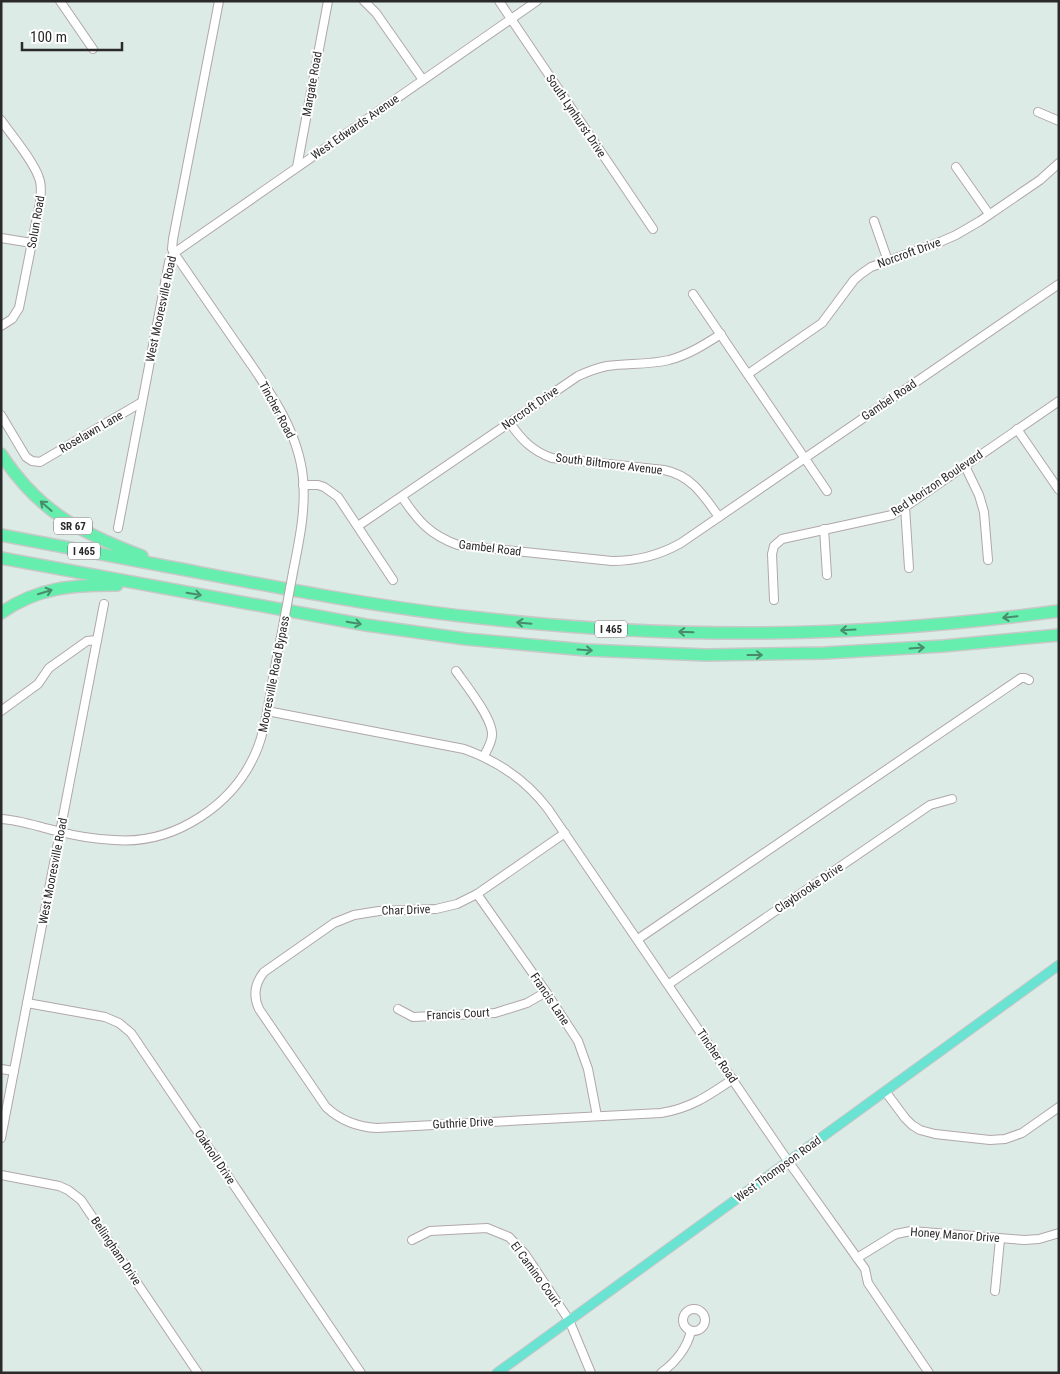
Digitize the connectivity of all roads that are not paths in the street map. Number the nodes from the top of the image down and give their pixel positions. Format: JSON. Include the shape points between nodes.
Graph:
{"nodes":[{"id":1,"x":60,"y":1,"type":"edge"},
{"id":2,"x":219,"y":1,"type":"edge"},
{"id":3,"x":328,"y":1,"type":"edge"},
{"id":4,"x":364,"y":1,"type":"edge"},
{"id":5,"x":499,"y":1,"type":"edge"},
{"id":6,"x":537,"y":1,"type":"edge"},
{"id":7,"x":511,"y":19,"type":"junction"},
{"id":8,"x":93,"y":49,"type":"dead end"},
{"id":9,"x":423,"y":80,"type":"junction"},
{"id":10,"x":1038,"y":112,"type":"dead end"},
{"id":11,"x":1,"y":120,"type":"edge"},
{"id":12,"x":1059,"y":120,"type":"edge"},
{"id":13,"x":1058,"y":165,"type":"edge"},
{"id":14,"x":297,"y":167,"type":"junction"},
{"id":15,"x":956,"y":167,"type":"dead end"},
{"id":16,"x":989,"y":214,"type":"junction"},
{"id":17,"x":874,"y":222,"type":"dead end"},
{"id":18,"x":654,"y":229,"type":"dead end"},
{"id":19,"x":1,"y":238,"type":"edge"},
{"id":20,"x":32,"y":243,"type":"junction"},
{"id":21,"x":174,"y":252,"type":"junction"},
{"id":22,"x":888,"y":261,"type":"junction"},
{"id":23,"x":1059,"y":284,"type":"edge"},
{"id":24,"x":694,"y":294,"type":"dead end"},
{"id":25,"x":1,"y":326,"type":"edge"},
{"id":26,"x":721,"y":334,"type":"junction"},
{"id":27,"x":748,"y":374,"type":"junction"},
{"id":28,"x":1059,"y":401,"type":"edge"},
{"id":29,"x":142,"y":402,"type":"junction"},
{"id":30,"x":1,"y":415,"type":"edge"},
{"id":31,"x":510,"y":423,"type":"junction"},
{"id":32,"x":1017,"y":429,"type":"junction"},
{"id":33,"x":1,"y":454,"type":"edge"},
{"id":34,"x":804,"y":458,"type":"junction"},
{"id":35,"x":965,"y":466,"type":"junction"},
{"id":36,"x":303,"y":485,"type":"junction"},
{"id":37,"x":1059,"y":490,"type":"edge"},
{"id":38,"x":827,"y":491,"type":"dead end"},
{"id":39,"x":402,"y":496,"type":"junction"},
{"id":40,"x":905,"y":507,"type":"junction"},
{"id":41,"x":719,"y":517,"type":"junction"},
{"id":42,"x":358,"y":526,"type":"junction"},
{"id":43,"x":118,"y":528,"type":"dead end"},
{"id":44,"x":824,"y":529,"type":"junction"},
{"id":45,"x":1,"y":535,"type":"edge"},
{"id":46,"x":1,"y":558,"type":"edge"},
{"id":47,"x":988,"y":560,"type":"dead end"},
{"id":48,"x":167,"y":566,"type":"junction"},
{"id":49,"x":908,"y":568,"type":"dead end"},
{"id":50,"x":827,"y":575,"type":"dead end"},
{"id":51,"x":393,"y":580,"type":"dead end"},
{"id":52,"x":146,"y":585,"type":"junction"},
{"id":53,"x":774,"y":600,"type":"dead end"},
{"id":54,"x":104,"y":604,"type":"dead end"},
{"id":55,"x":1059,"y":611,"type":"edge"},
{"id":56,"x":1,"y":612,"type":"edge"},
{"id":57,"x":1059,"y":635,"type":"edge"},
{"id":58,"x":97,"y":640,"type":"junction"},
{"id":59,"x":456,"y":670,"type":"dead end"},
{"id":60,"x":1029,"y":680,"type":"dead end"},
{"id":61,"x":1,"y":711,"type":"edge"},
{"id":62,"x":267,"y":711,"type":"junction"},
{"id":63,"x":484,"y":756,"type":"junction"},
{"id":64,"x":952,"y":799,"type":"dead end"},
{"id":65,"x":1,"y":819,"type":"edge"},
{"id":66,"x":60,"y":832,"type":"junction"},
{"id":67,"x":565,"y":833,"type":"junction"},
{"id":68,"x":477,"y":894,"type":"junction"},
{"id":69,"x":638,"y":939,"type":"junction"},
{"id":70,"x":1059,"y":965,"type":"edge"},
{"id":71,"x":669,"y":984,"type":"junction"},
{"id":72,"x":255,"y":991,"type":"joint"},
{"id":73,"x":546,"y":992,"type":"junction"},
{"id":74,"x":27,"y":1003,"type":"junction"},
{"id":75,"x":398,"y":1009,"type":"dead end"},
{"id":76,"x":1,"y":1069,"type":"edge"},
{"id":77,"x":14,"y":1071,"type":"junction"},
{"id":78,"x":733,"y":1079,"type":"junction"},
{"id":79,"x":885,"y":1091,"type":"junction"},
{"id":80,"x":1059,"y":1107,"type":"edge"},
{"id":81,"x":597,"y":1116,"type":"junction"},
{"id":82,"x":1,"y":1138,"type":"edge"},
{"id":83,"x":788,"y":1161,"type":"junction"},
{"id":84,"x":1,"y":1175,"type":"edge"},
{"id":85,"x":1059,"y":1233,"type":"edge"},
{"id":86,"x":1000,"y":1239,"type":"junction"},
{"id":87,"x":412,"y":1240,"type":"dead end"},
{"id":88,"x":857,"y":1258,"type":"junction"},
{"id":89,"x":995,"y":1291,"type":"dead end"},
{"id":90,"x":568,"y":1320,"type":"junction"},
{"id":91,"x":691,"y":1331,"type":"dead end"},
{"id":92,"x":198,"y":1373,"type":"edge"},
{"id":93,"x":361,"y":1373,"type":"edge"},
{"id":94,"x":497,"y":1373,"type":"edge"},
{"id":95,"x":591,"y":1373,"type":"edge"},
{"id":96,"x":661,"y":1373,"type":"edge"},
{"id":97,"x":929,"y":1373,"type":"edge"}],
"edges":[{"from":1,"to":8,"type":"street"},
{"from":2,"to":21,"type":"street","name":"West Mooresville Road","via":[[173,239]]},
{"from":3,"to":14,"type":"street","name":"Margate Road"},
{"from":4,"to":9,"type":"street"},
{"from":5,"to":7,"type":"street","name":"South Lynhurst Drive"},
{"from":6,"to":7,"type":"street","name":"West Edwards Avenue"},
{"from":7,"to":9,"type":"street","name":"West Edwards Avenue"},
{"from":7,"to":18,"type":"street","name":"South Lynhurst Drive"},
{"from":9,"to":14,"type":"street","name":"West Edwards Avenue"},
{"from":10,"to":12,"type":"street"},
{"from":11,"to":20,"type":"street","name":"Solun Road","via":[[40,179],[40,202]]},
{"from":13,"to":16,"type":"street","name":"Norcroft Drive"},
{"from":14,"to":21,"type":"street","name":"West Edwards Avenue"},
{"from":15,"to":16,"type":"street"},
{"from":16,"to":22,"type":"street","name":"Norcroft Drive","via":[[950,238]]},
{"from":17,"to":22,"type":"street"},
{"from":19,"to":20,"type":"street"},
{"from":20,"to":25,"type":"street","name":"Solun Road","via":[[19,308],[12,319]]},
{"from":21,"to":29,"type":"street","name":"West Mooresville Road","via":[[169,262]]},
{"from":21,"to":36,"type":"street","name":"Tincher Road","via":[[279,408],[296,446]]},
{"from":22,"to":27,"type":"street","name":"Norcroft Drive","via":[[871,267],[854,280],[819,326]]},
{"from":23,"to":34,"type":"street","name":"Gambel Road"},
{"from":24,"to":26,"type":"street"},
{"from":26,"to":27,"type":"street"},
{"from":26,"to":31,"type":"street","name":"Norcroft Drive","via":[[696,350],[670,360],[592,370]]},
{"from":27,"to":34,"type":"street"},
{"from":28,"to":32,"type":"street","name":"Red Horizon Boulevard"},
{"from":29,"to":30,"type":"street","name":"Roselawn Lane","via":[[40,462],[26,457]]},
{"from":29,"to":43,"type":"street","name":"West Mooresville Road"},
{"from":31,"to":39,"type":"street","name":"Norcroft Drive"},
{"from":31,"to":41,"type":"street","name":"South Biltmore Avenue","via":[[527,444],[552,458],[676,473],[695,485]]},
{"from":32,"to":35,"type":"street","name":"Red Horizon Boulevard"},
{"from":32,"to":37,"type":"street"},
{"from":48,"to":33,"type":"highway","number":"SR 67","one_way":true,"via":[[98,539],[70,524],[33,493]]},
{"from":34,"to":38,"type":"street"},
{"from":34,"to":41,"type":"street","name":"Gambel Road"},
{"from":35,"to":40,"type":"street","name":"Red Horizon Boulevard"},
{"from":35,"to":47,"type":"street","via":[[985,516]]},
{"from":36,"to":42,"type":"street","via":[[321,486],[333,492]]},
{"from":36,"to":62,"type":"street","name":"Mooresville Road Bypass","bridge":true,"via":[[302,519]]},
{"from":39,"to":41,"type":"street","name":"Gambel Road","via":[[425,527],[455,544],[619,561],[653,556],[670,549]]},
{"from":39,"to":42,"type":"street","name":"Norcroft Drive"},
{"from":40,"to":44,"type":"street","name":"Red Horizon Boulevard","via":[[892,515]]},
{"from":40,"to":49,"type":"street"},
{"from":42,"to":51,"type":"street"},
{"from":44,"to":50,"type":"street"},
{"from":44,"to":53,"type":"street","name":"Red Horizon Boulevard","via":[[785,538],[775,544],[772,554]]},
{"from":45,"to":48,"type":"highway","number":"I 465"},
{"from":46,"to":52,"type":"highway","number":"I 465"},
{"from":55,"to":48,"type":"highway","number":"I 465","one_way":true,"via":[[874,629],[766,633],[648,631],[419,611]]},
{"from":56,"to":52,"type":"highway","one_way":true,"via":[[32,596],[64,587]]},
{"from":52,"to":57,"type":"highway","number":"I 465","one_way":true,"via":[[416,633],[586,650],[706,655],[825,653]]},
{"from":54,"to":58,"type":"street","name":"West Mooresville Road"},
{"from":58,"to":61,"type":"street","via":[[87,641],[49,668],[38,684]]},
{"from":58,"to":66,"type":"street","name":"West Mooresville Road"},
{"from":59,"to":63,"type":"street","via":[[492,728],[492,740]]},
{"from":60,"to":69,"type":"street","via":[[1021,678]]},
{"from":62,"to":63,"type":"street","name":"Tincher Road","via":[[452,746]]},
{"from":62,"to":66,"type":"street","name":"Mooresville Road Bypass","via":[[257,749],[238,782],[214,807],[189,824],[168,833],[135,840]]},
{"from":63,"to":67,"type":"street","name":"Tincher Road","via":[[529,787]]},
{"from":64,"to":71,"type":"street","name":"Claybrooke Drive","via":[[930,805]]},
{"from":65,"to":66,"type":"street"},
{"from":66,"to":74,"type":"street","name":"West Mooresville Road"},
{"from":67,"to":68,"type":"street","name":"Char Drive"},
{"from":67,"to":69,"type":"street","name":"Tincher Road"},
{"from":68,"to":72,"type":"street","name":"Char Drive","via":[[457,904],[436,909],[366,912],[340,920],[264,972]]},
{"from":68,"to":73,"type":"street","name":"Francis Lane"},
{"from":69,"to":71,"type":"street","name":"Tincher Road"},
{"from":70,"to":79,"type":"main road","name":"West Thompson Road"},
{"from":71,"to":78,"type":"street","name":"Tincher Road"},
{"from":72,"to":81,"type":"street","name":"Guthrie Drive","via":[[260,1011],[320,1099],[333,1113],[350,1123],[378,1128]]},
{"from":73,"to":75,"type":"street","name":"Francis Court","via":[[527,1003],[494,1013],[413,1016]]},
{"from":73,"to":81,"type":"street","name":"Francis Lane","via":[[578,1041],[588,1070]]},
{"from":74,"to":77,"type":"street","name":"West Mooresville Road"},
{"from":74,"to":93,"type":"street","name":"Oaknoll Drive","via":[[105,1017],[131,1033]]},
{"from":76,"to":77,"type":"street"},
{"from":77,"to":82,"type":"street","name":"West Mooresville Road"},
{"from":78,"to":81,"type":"street","name":"Guthrie Drive","via":[[694,1104],[678,1110]]},
{"from":78,"to":83,"type":"street","name":"Tincher Road"},
{"from":79,"to":80,"type":"street","via":[[905,1118],[920,1130],[990,1140],[1022,1133]]},
{"from":79,"to":83,"type":"main road","name":"West Thompson Road"},
{"from":83,"to":88,"type":"street","name":"Tincher Road"},
{"from":83,"to":90,"type":"main road","name":"West Thompson Road"},
{"from":84,"to":92,"type":"street","name":"Bellingham Drive","via":[[59,1186],[81,1200]]},
{"from":85,"to":86,"type":"street","name":"Honey Manor Drive","via":[[1039,1239]]},
{"from":86,"to":88,"type":"street","name":"Honey Manor Drive","via":[[911,1231],[896,1234]]},
{"from":86,"to":89,"type":"street"},
{"from":87,"to":90,"type":"street","name":"El Camino Court","via":[[430,1231],[487,1228],[509,1237],[525,1254]]},
{"from":88,"to":97,"type":"street","name":"Tincher Road","via":[[866,1271],[868,1284]]},
{"from":90,"to":94,"type":"main road","name":"West Thompson Road"},
{"from":90,"to":95,"type":"street","name":"El Camino Court"},
{"from":91,"to":96,"type":"street","via":[[676,1359]]}]}
